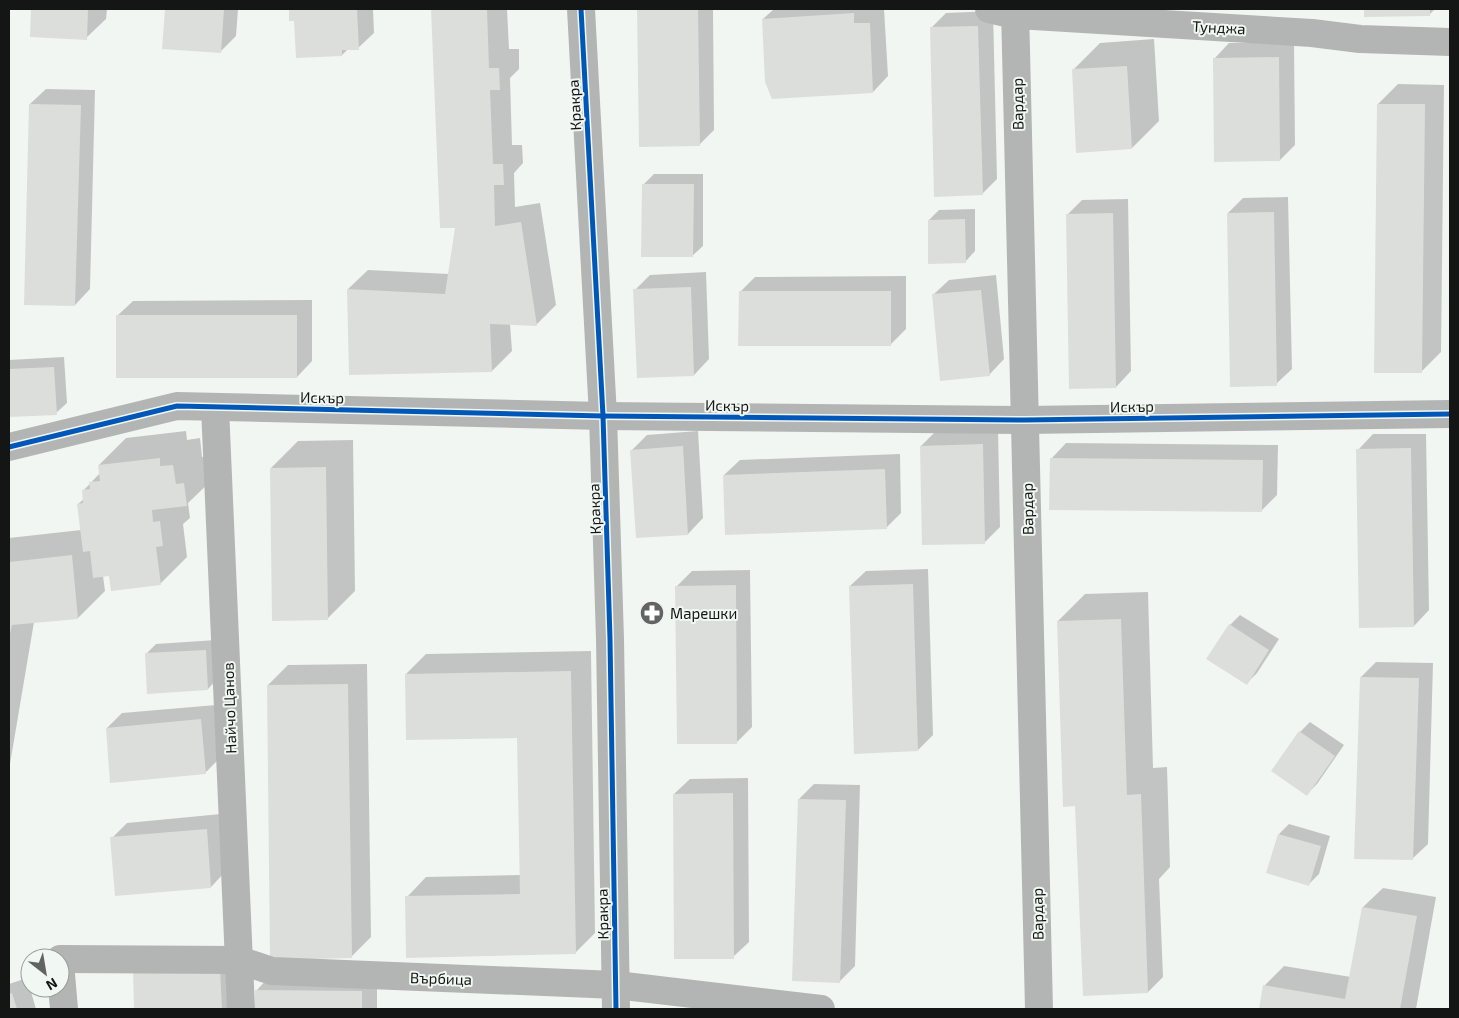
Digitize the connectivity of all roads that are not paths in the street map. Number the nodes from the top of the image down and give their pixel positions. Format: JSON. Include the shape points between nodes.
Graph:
{"nodes":[{"id":1,"x":581,"y":9,"type":"edge"},
{"id":2,"x":989,"y":9,"type":"edge"},
{"id":3,"x":1015,"y":12,"type":"edge"},
{"id":4,"x":1450,"y":42,"type":"edge"},
{"id":5,"x":216,"y":407,"type":"junction"},
{"id":6,"x":1450,"y":414,"type":"edge"},
{"id":7,"x":603,"y":416,"type":"junction"},
{"id":8,"x":1025,"y":420,"type":"junction"},
{"id":9,"x":9,"y":447,"type":"edge"},
{"id":10,"x":70,"y":959,"type":"edge"},
{"id":11,"x":239,"y":960,"type":"junction"},
{"id":12,"x":616,"y":997,"type":"edge"},
{"id":13,"x":241,"y":1009,"type":"edge"},
{"id":14,"x":821,"y":1009,"type":"edge"},
{"id":15,"x":1039,"y":1009,"type":"edge"}],
"edges":[{"from":1,"to":7,"type":"street","name":"Кракра"},
{"from":2,"to":3,"type":"street","name":"Тунджа"},
{"from":3,"to":4,"type":"street","name":"Тунджа","via":[[1360,39]]},
{"from":3,"to":8,"type":"street","name":"Вардар"},
{"from":5,"to":7,"type":"street","name":"Искър"},
{"from":5,"to":9,"type":"street","name":"Искър","via":[[177,406]]},
{"from":5,"to":11,"type":"street","name":"Найчо Цанов"},
{"from":6,"to":8,"type":"street","name":"Искър"},
{"from":7,"to":8,"type":"street","name":"Искър"},
{"from":7,"to":12,"type":"street","name":"Кракра"},
{"from":8,"to":15,"type":"street","name":"Вардар"},
{"from":10,"to":11,"type":"street","name":"Върбица"},
{"from":11,"to":12,"type":"street","name":"Върбица","via":[[272,971]]},
{"from":11,"to":13,"type":"street","name":"Найчо Цанов"},
{"from":12,"to":14,"type":"street","name":"Върбица"}]}
